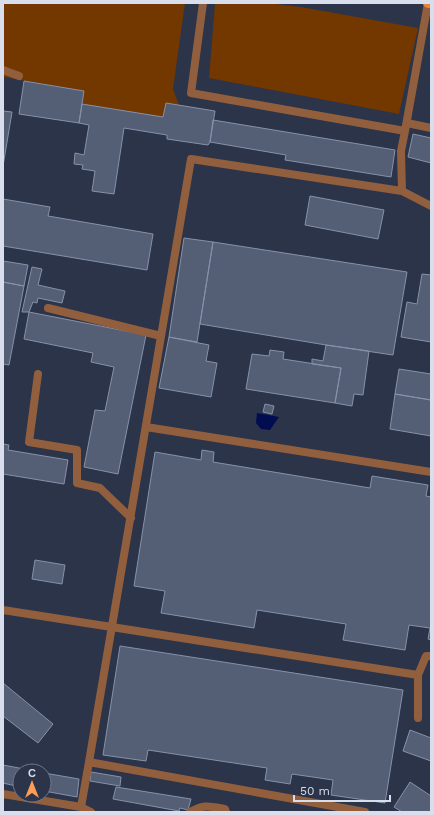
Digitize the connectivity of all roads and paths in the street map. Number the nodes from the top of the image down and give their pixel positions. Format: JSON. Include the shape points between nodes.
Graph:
{"nodes":[{"id":1,"x":203,"y":3,"type":"edge"},
{"id":2,"x":429,"y":3,"type":"edge"},
{"id":3,"x":3,"y":70,"type":"edge"},
{"id":4,"x":19,"y":76,"type":"dead end"},
{"id":5,"x":406,"y":127,"type":"junction"},
{"id":6,"x":431,"y":128,"type":"edge"},
{"id":7,"x":402,"y":191,"type":"junction"},
{"id":8,"x":431,"y":206,"type":"edge"},
{"id":9,"x":48,"y":308,"type":"dead end"},
{"id":10,"x":161,"y":336,"type":"junction"},
{"id":11,"x":38,"y":374,"type":"dead end"},
{"id":12,"x":146,"y":427,"type":"junction"},
{"id":13,"x":431,"y":472,"type":"edge"},
{"id":14,"x":131,"y":518,"type":"junction"},
{"id":15,"x":3,"y":610,"type":"edge"},
{"id":16,"x":112,"y":626,"type":"junction"},
{"id":17,"x":431,"y":656,"type":"edge"},
{"id":18,"x":418,"y":675,"type":"junction"},
{"id":19,"x":418,"y":718,"type":"dead end"},
{"id":20,"x":89,"y":762,"type":"junction"},
{"id":21,"x":3,"y":794,"type":"edge"},
{"id":22,"x":81,"y":807,"type":"junction"},
{"id":23,"x":92,"y":812,"type":"edge"},
{"id":24,"x":190,"y":812,"type":"edge"},
{"id":25,"x":226,"y":812,"type":"edge"},
{"id":26,"x":365,"y":812,"type":"edge"}],
"edges":[{"from":1,"to":5,"type":"lane","via":[[191,93]]},
{"from":2,"to":5,"type":"lane"},
{"from":3,"to":4,"type":"lane"},
{"from":5,"to":6,"type":"lane"},
{"from":5,"to":7,"type":"lane","via":[[402,151]]},
{"from":7,"to":8,"type":"lane"},
{"from":7,"to":10,"type":"lane","via":[[191,159]]},
{"from":9,"to":10,"type":"lane"},
{"from":10,"to":12,"type":"lane"},
{"from":11,"to":14,"type":"lane","via":[[30,442],[77,450],[77,483],[100,488]]},
{"from":12,"to":13,"type":"lane"},
{"from":12,"to":14,"type":"lane"},
{"from":14,"to":16,"type":"lane"},
{"from":15,"to":16,"type":"lane"},
{"from":16,"to":18,"type":"lane"},
{"from":16,"to":20,"type":"lane"},
{"from":17,"to":18,"type":"lane","via":[[426,656]]},
{"from":18,"to":19,"type":"lane"},
{"from":20,"to":22,"type":"lane"},
{"from":20,"to":26,"type":"lane"},
{"from":21,"to":22,"type":"lane"},
{"from":22,"to":23,"type":"lane"},
{"from":24,"to":25,"type":"lane","via":[[207,805],[225,809]]}]}
